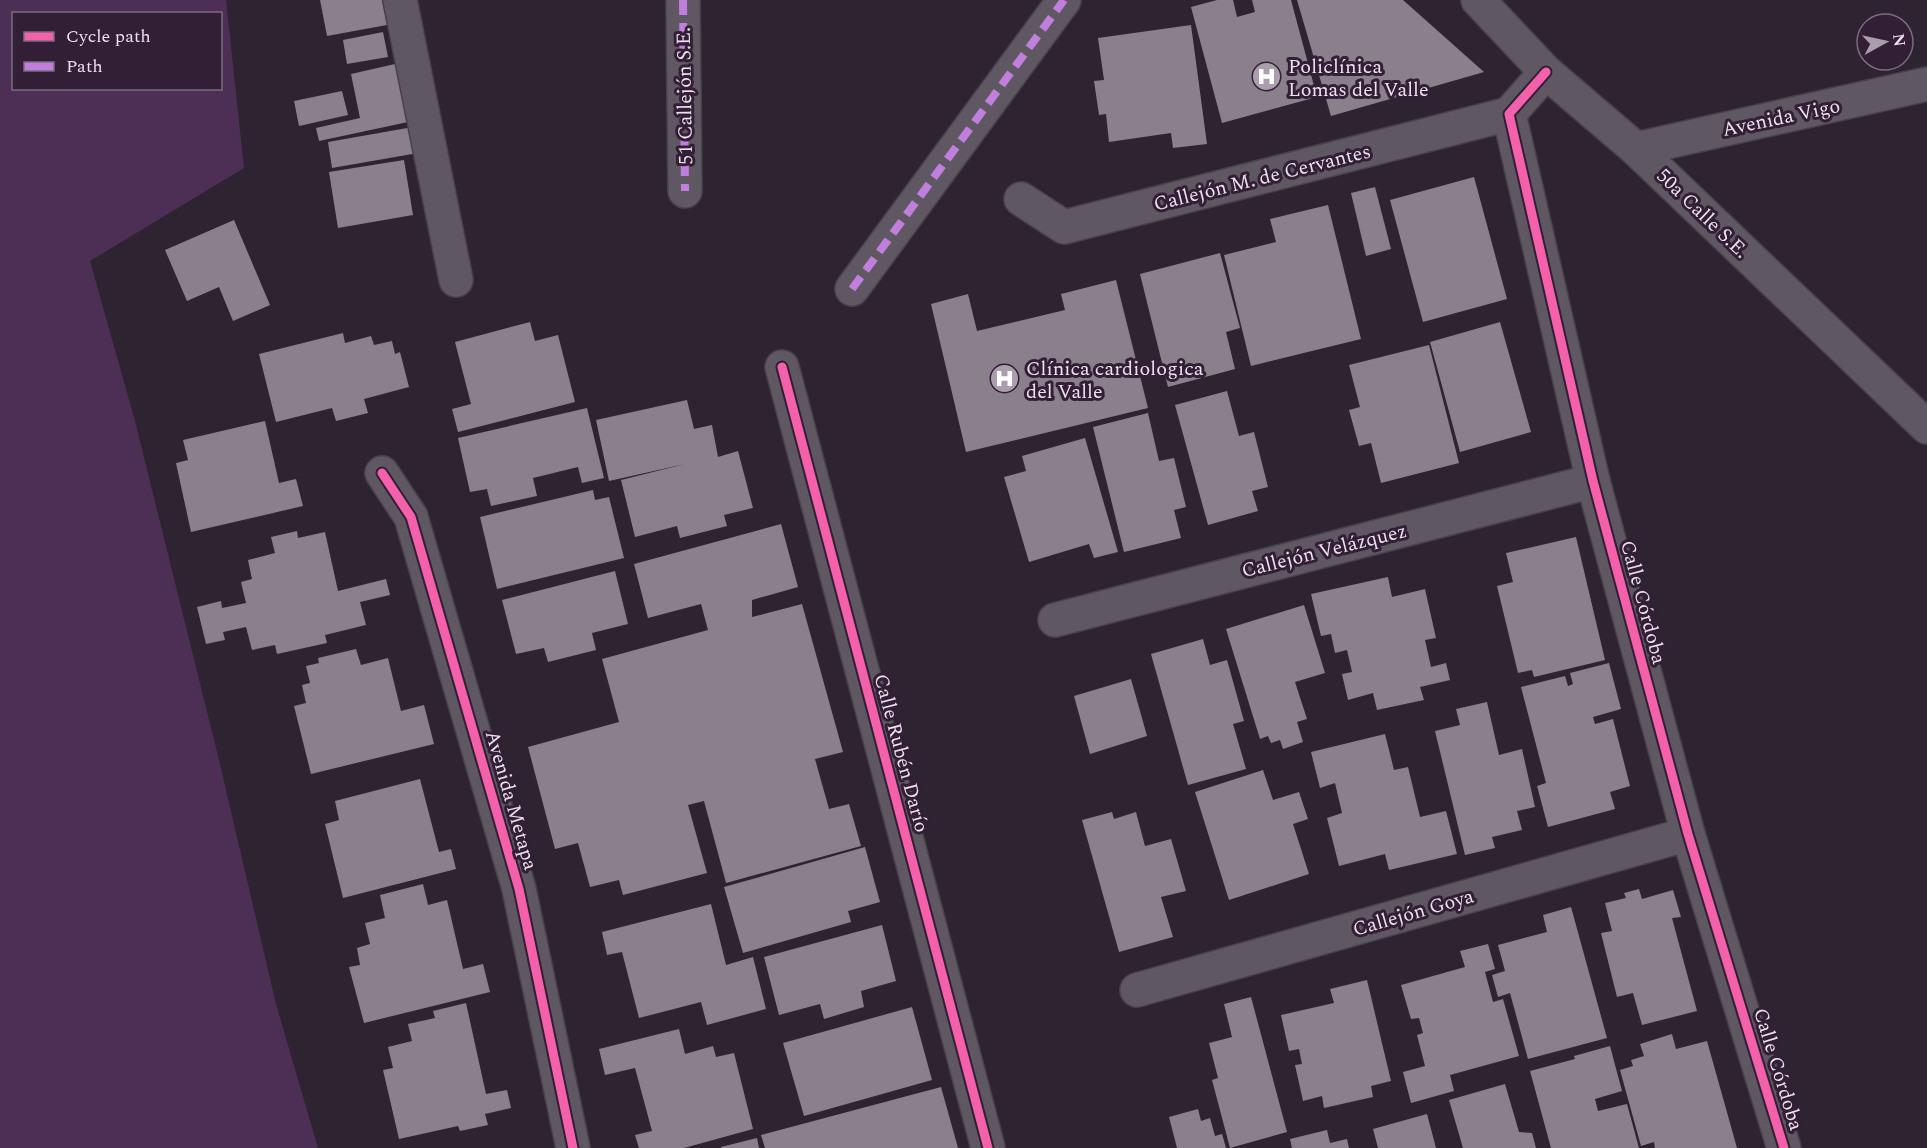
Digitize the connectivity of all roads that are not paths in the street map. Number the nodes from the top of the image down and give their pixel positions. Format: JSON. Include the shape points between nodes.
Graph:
{"nodes":[{"id":1,"x":400,"y":0,"type":"edge"},
{"id":2,"x":683,"y":0,"type":"edge"},
{"id":3,"x":1064,"y":0,"type":"edge"},
{"id":4,"x":1478,"y":0,"type":"edge"},
{"id":5,"x":1546,"y":72,"type":"junction"},
{"id":6,"x":1927,"y":84,"type":"edge"},
{"id":7,"x":1509,"y":114,"type":"junction"},
{"id":8,"x":1636,"y":149,"type":"junction"},
{"id":9,"x":685,"y":191,"type":"dead end"},
{"id":10,"x":1021,"y":199,"type":"dead end"},
{"id":11,"x":456,"y":280,"type":"dead end"},
{"id":12,"x":852,"y":289,"type":"dead end"},
{"id":13,"x":782,"y":367,"type":"dead end"},
{"id":14,"x":1927,"y":427,"type":"edge"},
{"id":15,"x":382,"y":473,"type":"dead end"},
{"id":16,"x":1593,"y":481,"type":"junction"},
{"id":17,"x":1055,"y":620,"type":"dead end"},
{"id":18,"x":1688,"y":834,"type":"junction"},
{"id":19,"x":1137,"y":990,"type":"dead end"},
{"id":20,"x":573,"y":1148,"type":"edge"},
{"id":21,"x":988,"y":1148,"type":"edge"},
{"id":22,"x":1784,"y":1148,"type":"edge"}],
"edges":[{"from":1,"to":11,"type":"street"},
{"from":2,"to":9,"type":"street","name":"51 Callejón S.E."},
{"from":3,"to":12,"type":"street"},
{"from":4,"to":5,"type":"street","name":"50a Calle S.E."},
{"from":5,"to":7,"type":"street"},
{"from":5,"to":8,"type":"street","name":"50a Calle S.E."},
{"from":6,"to":8,"type":"street","name":"Avenida Vigo"},
{"from":7,"to":10,"type":"street","name":"Callejón M. de Cervantes","via":[[1064,227]]},
{"from":7,"to":16,"type":"street","name":"Calle Córdoba"},
{"from":8,"to":14,"type":"street","name":"50a Calle S.E."},
{"from":13,"to":21,"type":"street","name":"Calle Rubén Darío"},
{"from":15,"to":20,"type":"street","name":"Avenida Metapa","via":[[411,517],[519,890]]},
{"from":16,"to":17,"type":"street","name":"Callejón Velázquez"},
{"from":16,"to":18,"type":"street","name":"Calle Córdoba"},
{"from":18,"to":19,"type":"street","name":"Callejón Goya"},
{"from":18,"to":22,"type":"street","name":"Calle Córdoba"}]}
